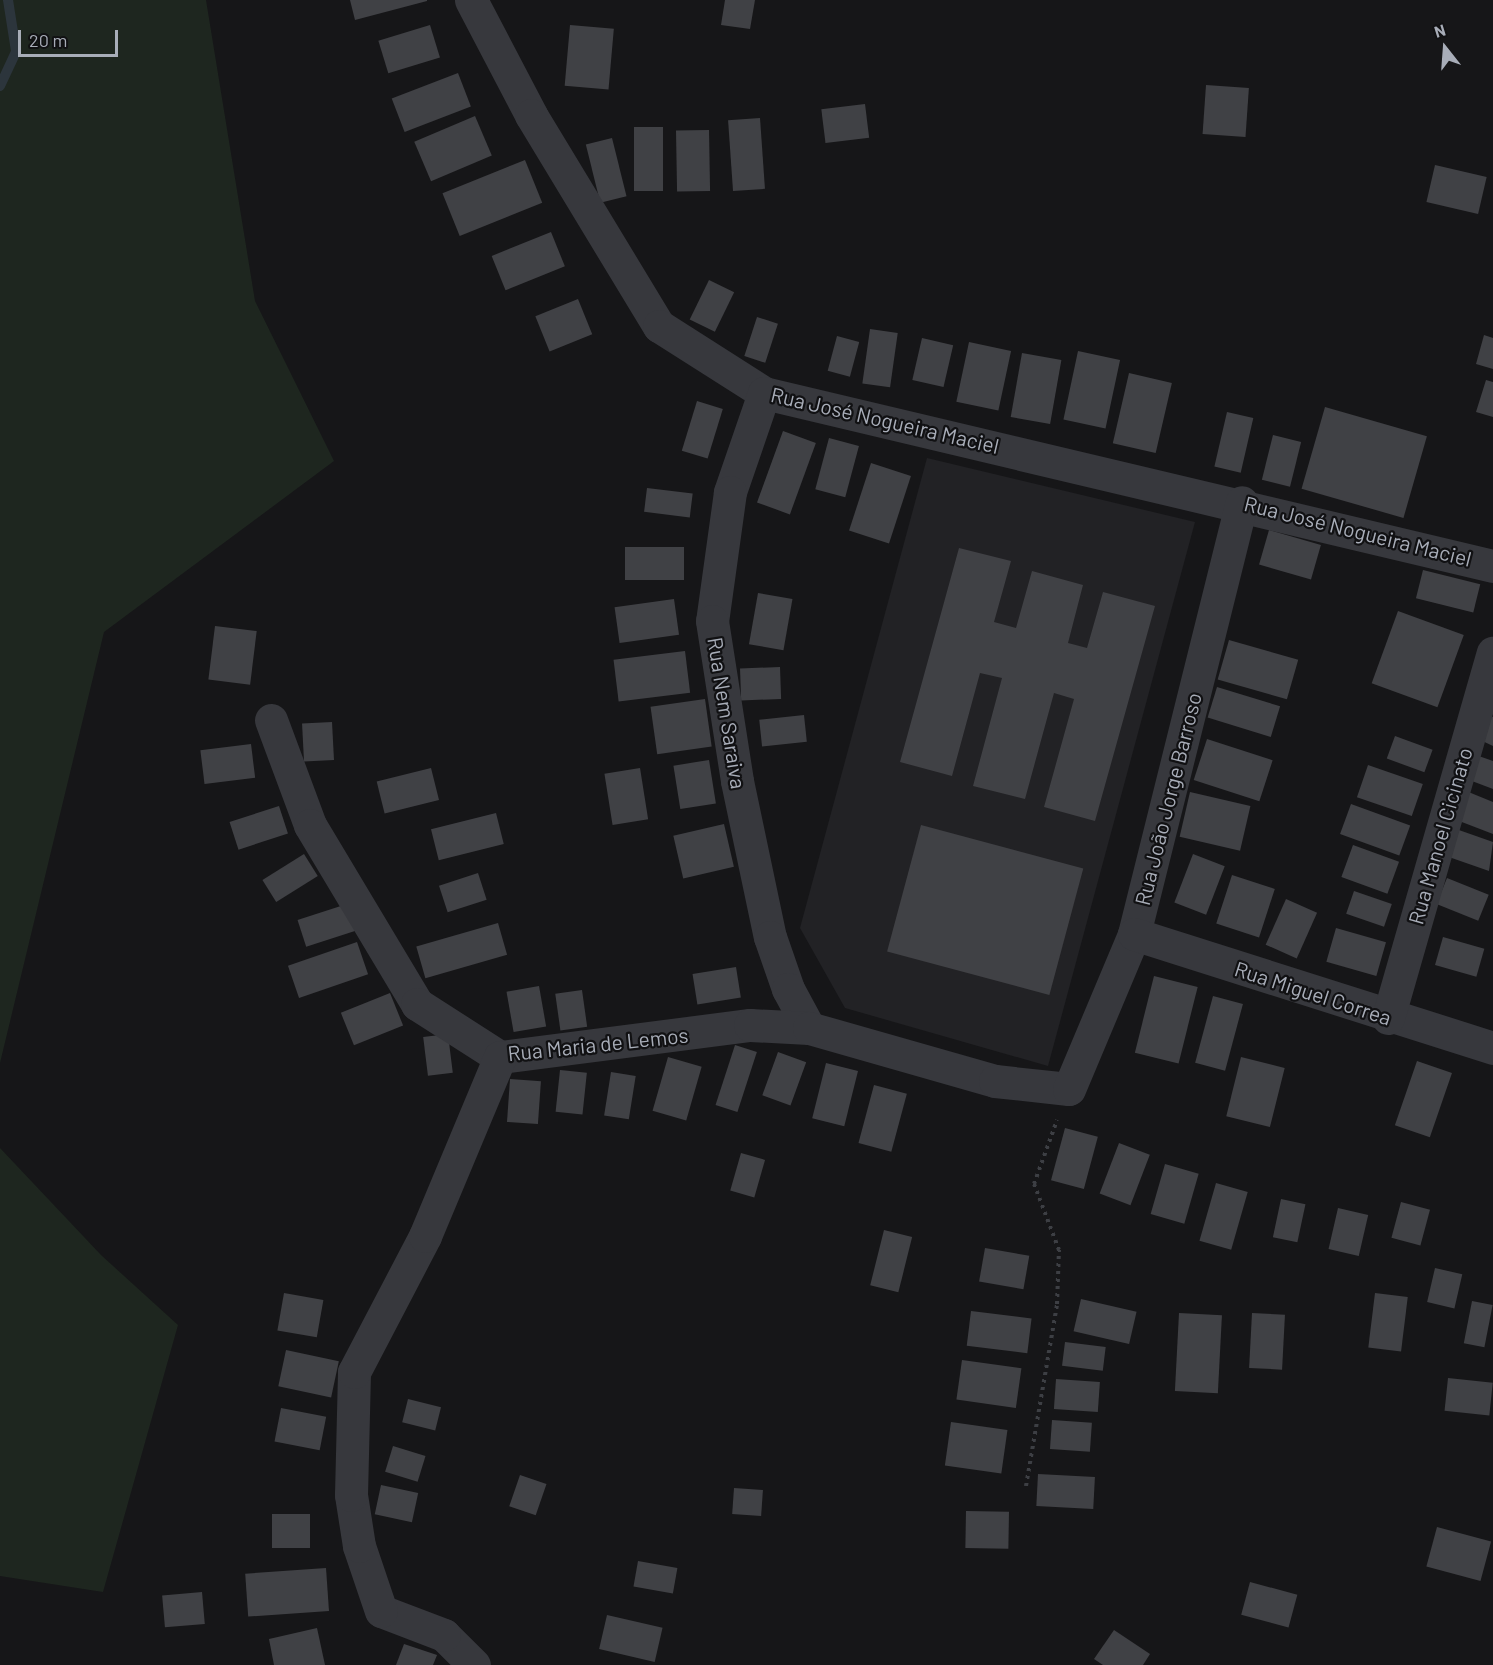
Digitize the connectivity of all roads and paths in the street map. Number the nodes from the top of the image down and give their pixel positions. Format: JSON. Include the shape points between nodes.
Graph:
{"nodes":[{"id":1,"x":471,"y":0,"type":"edge"},
{"id":2,"x":764,"y":393,"type":"junction"},
{"id":3,"x":1242,"y":502,"type":"junction"},
{"id":4,"x":1493,"y":566,"type":"edge"},
{"id":5,"x":1493,"y":653,"type":"edge"},
{"id":6,"x":272,"y":720,"type":"dead end"},
{"id":7,"x":1134,"y":934,"type":"junction"},
{"id":8,"x":1388,"y":1018,"type":"junction"},
{"id":9,"x":809,"y":1028,"type":"junction"},
{"id":10,"x":1493,"y":1048,"type":"edge"},
{"id":11,"x":500,"y":1057,"type":"junction"},
{"id":12,"x":1069,"y":1089,"type":"junction"},
{"id":13,"x":1026,"y":1486,"type":"dead end"},
{"id":14,"x":474,"y":1665,"type":"edge"}],
"edges":[{"from":1,"to":2,"type":"street","name":"Rua José Nogueira Maciel","via":[[531,115],[659,326]]},
{"from":2,"to":3,"type":"street","name":"Rua José Nogueira Maciel"},
{"from":2,"to":9,"type":"street","name":"Rua Nem Saraiva","via":[[730,492],[712,621],[737,781],[770,937]]},
{"from":3,"to":4,"type":"street","name":"Rua José Nogueira Maciel"},
{"from":3,"to":7,"type":"street","name":"Rua João Jorge Barroso"},
{"from":5,"to":8,"type":"street","name":"Rua Manoel Cicinato"},
{"from":6,"to":11,"type":"street","name":"Rua Maria de Lemos","via":[[310,825],[417,1004]]},
{"from":7,"to":8,"type":"street","name":"Rua Miguel Correa"},
{"from":7,"to":12,"type":"street","name":"Rua João Jorge Barroso"},
{"from":8,"to":10,"type":"street","name":"Rua Miguel Correa"},
{"from":9,"to":11,"type":"street","name":"Rua Maria de Lemos","via":[[750,1025]]},
{"from":9,"to":12,"type":"street","name":"Rua Maria de Lemos","via":[[995,1081]]},
{"from":11,"to":14,"type":"street","via":[[425,1236],[354,1372],[351,1495],[359,1546],[381,1611],[444,1635]]},
{"from":12,"to":13,"type":"path","via":[[1034,1184],[1059,1250],[1057,1304]]}]}
